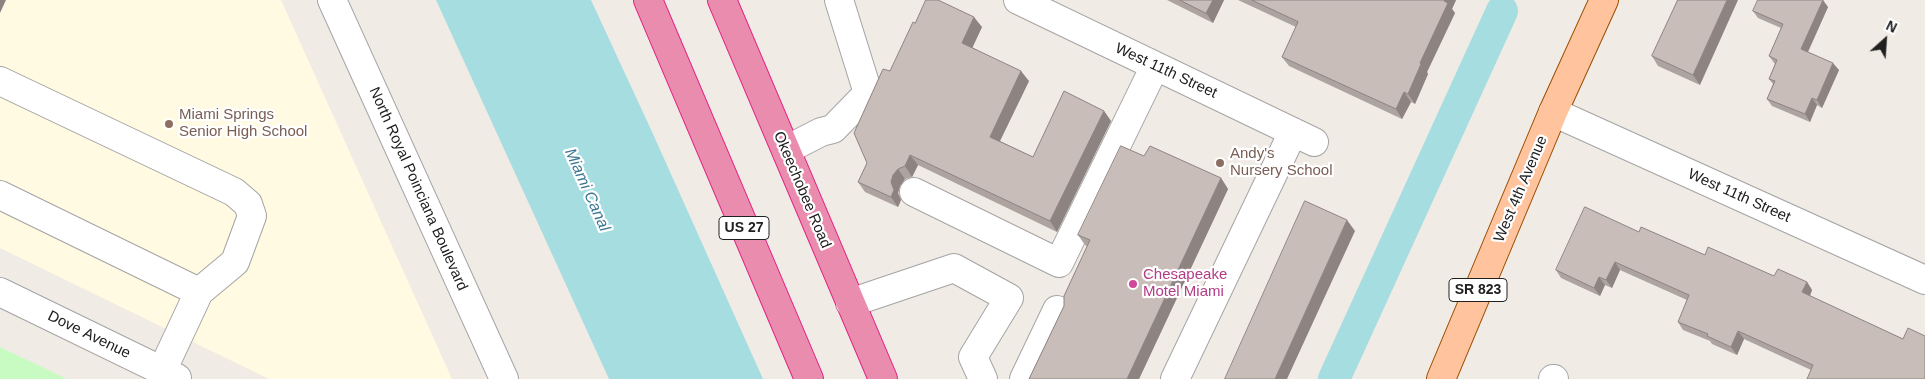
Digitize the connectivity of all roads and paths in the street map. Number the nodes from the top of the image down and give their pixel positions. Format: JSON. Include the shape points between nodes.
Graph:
{"nodes":[{"id":1,"x":332,"y":0,"type":"edge"},
{"id":2,"x":648,"y":0,"type":"edge"},
{"id":3,"x":722,"y":0,"type":"edge"},
{"id":4,"x":839,"y":0,"type":"edge"},
{"id":5,"x":1604,"y":0,"type":"edge"},
{"id":6,"x":1022,"y":1,"type":"edge"},
{"id":7,"x":1155,"y":66,"type":"junction"},
{"id":8,"x":0,"y":82,"type":"edge"},
{"id":9,"x":1553,"y":112,"type":"junction"},
{"id":10,"x":786,"y":150,"type":"junction"},
{"id":11,"x":914,"y":192,"type":"dead end"},
{"id":12,"x":0,"y":195,"type":"edge"},
{"id":13,"x":1925,"y":280,"type":"edge"},
{"id":14,"x":0,"y":292,"type":"edge"},
{"id":15,"x":199,"y":292,"type":"junction"},
{"id":16,"x":850,"y":303,"type":"junction"},
{"id":17,"x":1057,"y":310,"type":"dead end"},
{"id":18,"x":170,"y":375,"type":"edge"},
{"id":19,"x":504,"y":379,"type":"edge"},
{"id":20,"x":809,"y":379,"type":"edge"},
{"id":21,"x":883,"y":379,"type":"edge"},
{"id":22,"x":983,"y":379,"type":"edge"},
{"id":23,"x":1024,"y":379,"type":"edge"},
{"id":24,"x":1174,"y":379,"type":"edge"},
{"id":25,"x":1441,"y":379,"type":"edge"}],
"edges":[{"from":1,"to":19,"type":"street","name":"North Royal Poinciana Boulevard"},
{"from":2,"to":20,"type":"highway","number":"US 27"},
{"from":3,"to":10,"type":"highway","name":"Okeechobee Road"},
{"from":4,"to":10,"type":"street","via":[[868,93],[833,129]]},
{"from":5,"to":9,"type":"main road","name":"West 4th Avenue","number":"SR 823"},
{"from":6,"to":7,"type":"street","name":"West 11th Street"},
{"from":7,"to":11,"type":"street","via":[[1059,263]]},
{"from":7,"to":24,"type":"street","name":"West 11th Street","via":[[1304,137]]},
{"from":8,"to":15,"type":"street","via":[[234,192],[248,204],[252,216],[235,262]]},
{"from":9,"to":13,"type":"street","name":"West 11th Street"},
{"from":9,"to":25,"type":"main road","name":"West 4th Avenue","number":"SR 823"},
{"from":10,"to":16,"type":"highway","name":"Okeechobee Road"},
{"from":12,"to":15,"type":"street"},
{"from":14,"to":18,"type":"street","name":"Dove Avenue"},
{"from":15,"to":18,"type":"street"},
{"from":16,"to":21,"type":"highway","name":"Okeechobee Road"},
{"from":16,"to":22,"type":"street","via":[[954,268],[1009,298],[973,357]]},
{"from":17,"to":23,"type":"street"}]}
